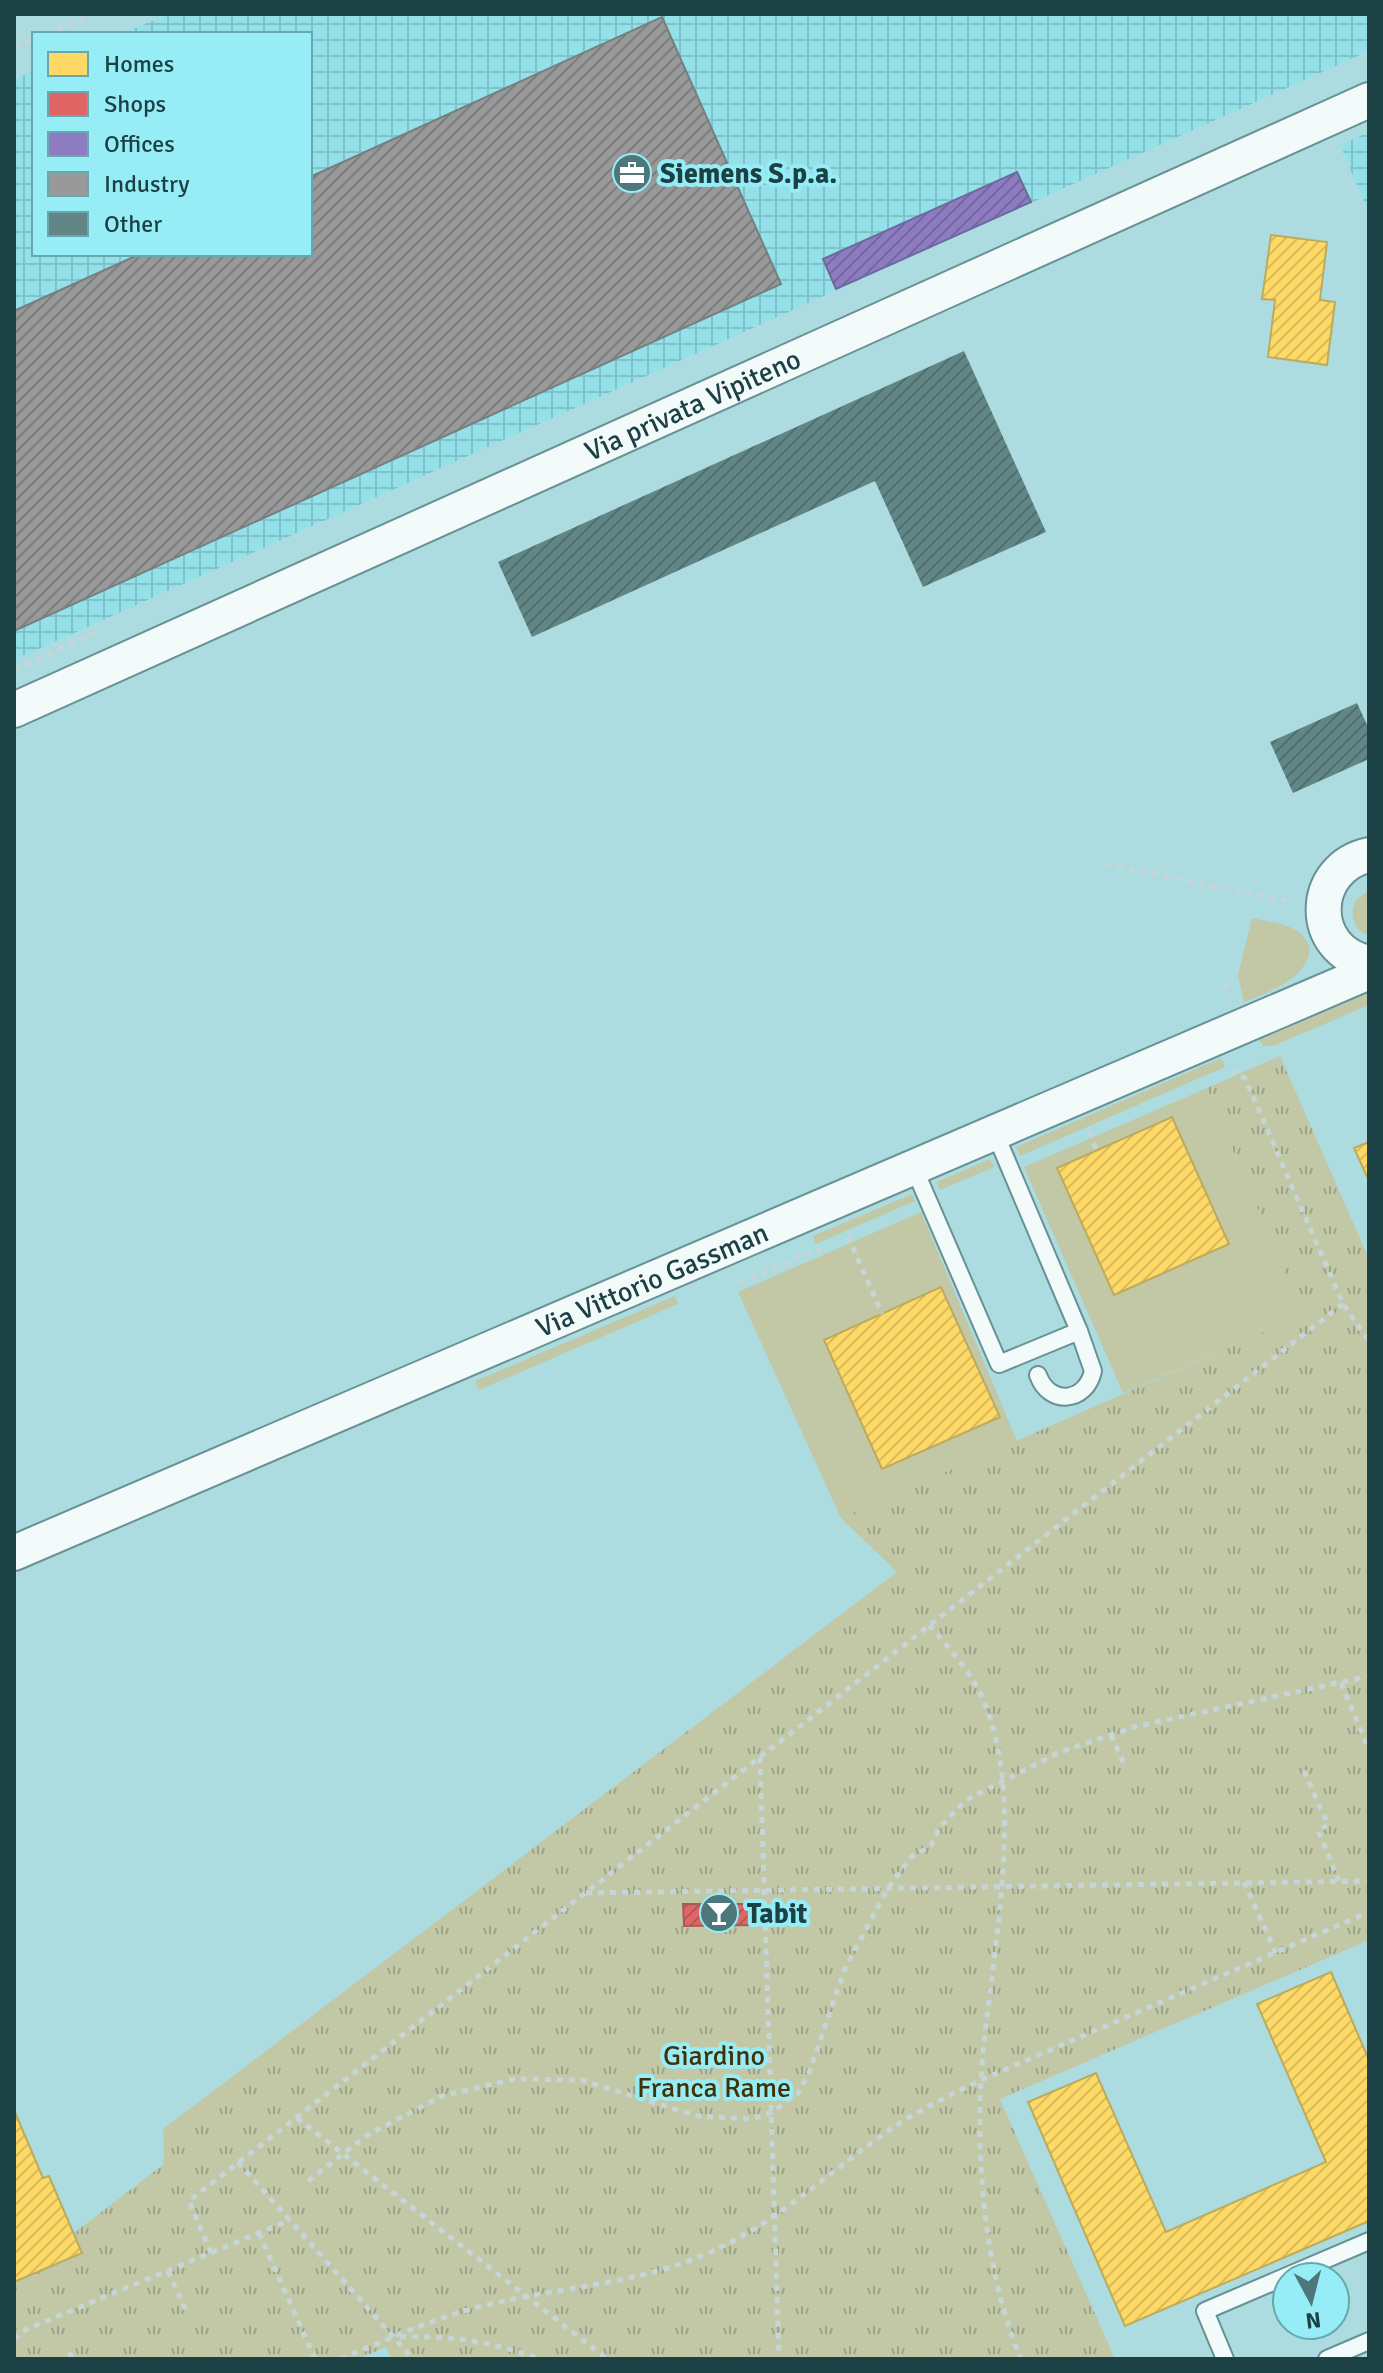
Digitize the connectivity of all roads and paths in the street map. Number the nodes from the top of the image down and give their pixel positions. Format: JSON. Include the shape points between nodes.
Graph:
{"nodes":[{"id":1,"x":94,"y":14,"type":"edge"},
{"id":2,"x":51,"y":32,"type":"edge"},
{"id":3,"x":1369,"y":100,"type":"edge"},
{"id":4,"x":14,"y":710,"type":"edge"},
{"id":5,"x":1369,"y":855,"type":"edge"},
{"id":6,"x":1105,"y":864,"type":"dead end"},
{"id":7,"x":1322,"y":906,"type":"junction"},
{"id":8,"x":1332,"y":941,"type":"junction"},
{"id":9,"x":1369,"y":963,"type":"edge"},
{"id":10,"x":1369,"y":972,"type":"edge"},
{"id":11,"x":1288,"y":1006,"type":"junction"},
{"id":12,"x":1233,"y":1069,"type":"dead end"},
{"id":13,"x":1089,"y":1132,"type":"dead end"},
{"id":14,"x":995,"y":1133,"type":"junction"},
{"id":15,"x":1097,"y":1151,"type":"dead end"},
{"id":16,"x":914,"y":1168,"type":"junction"},
{"id":17,"x":848,"y":1236,"type":"dead end"},
{"id":18,"x":823,"y":1248,"type":"dead end"},
{"id":19,"x":739,"y":1283,"type":"dead end"},
{"id":20,"x":1343,"y":1304,"type":"junction"},
{"id":21,"x":882,"y":1314,"type":"dead end"},
{"id":22,"x":1079,"y":1331,"type":"junction"},
{"id":23,"x":1369,"y":1341,"type":"edge"},
{"id":24,"x":1038,"y":1375,"type":"dead end"},
{"id":25,"x":14,"y":1553,"type":"edge"},
{"id":26,"x":929,"y":1625,"type":"junction"},
{"id":27,"x":1369,"y":1676,"type":"edge"},
{"id":28,"x":1341,"y":1683,"type":"junction"},
{"id":29,"x":1111,"y":1735,"type":"junction"},
{"id":30,"x":1369,"y":1750,"type":"edge"},
{"id":31,"x":760,"y":1757,"type":"junction"},
{"id":32,"x":1125,"y":1766,"type":"dead end"},
{"id":33,"x":1304,"y":1771,"type":"dead end"},
{"id":34,"x":1001,"y":1780,"type":"junction"},
{"id":35,"x":1339,"y":1881,"type":"junction"},
{"id":36,"x":1369,"y":1881,"type":"edge"},
{"id":37,"x":1244,"y":1882,"type":"junction"},
{"id":38,"x":1000,"y":1887,"type":"junction"},
{"id":39,"x":888,"y":1888,"type":"junction"},
{"id":40,"x":764,"y":1890,"type":"junction"},
{"id":41,"x":585,"y":1893,"type":"junction"},
{"id":42,"x":1369,"y":1912,"type":"edge"},
{"id":43,"x":1276,"y":1953,"type":"junction"},
{"id":44,"x":981,"y":2080,"type":"junction"},
{"id":45,"x":771,"y":2113,"type":"junction"},
{"id":46,"x":297,"y":2118,"type":"junction"},
{"id":47,"x":343,"y":2153,"type":"junction"},
{"id":48,"x":238,"y":2162,"type":"junction"},
{"id":49,"x":308,"y":2181,"type":"dead end"},
{"id":50,"x":775,"y":2219,"type":"junction"},
{"id":51,"x":290,"y":2220,"type":"junction"},
{"id":52,"x":259,"y":2233,"type":"junction"},
{"id":53,"x":1369,"y":2241,"type":"edge"},
{"id":54,"x":211,"y":2253,"type":"junction"},
{"id":55,"x":168,"y":2271,"type":"junction"},
{"id":56,"x":527,"y":2298,"type":"junction"},
{"id":57,"x":188,"y":2315,"type":"dead end"},
{"id":58,"x":393,"y":2337,"type":"junction"},
{"id":59,"x":14,"y":2339,"type":"edge"},
{"id":60,"x":1369,"y":2341,"type":"edge"},
{"id":61,"x":69,"y":2352,"type":"dead end"},
{"id":62,"x":73,"y":2359,"type":"edge"},
{"id":63,"x":315,"y":2359,"type":"edge"},
{"id":64,"x":341,"y":2359,"type":"edge"},
{"id":65,"x":413,"y":2359,"type":"edge"},
{"id":66,"x":540,"y":2359,"type":"edge"},
{"id":67,"x":607,"y":2359,"type":"edge"},
{"id":68,"x":779,"y":2359,"type":"edge"},
{"id":69,"x":1021,"y":2359,"type":"edge"},
{"id":70,"x":1225,"y":2359,"type":"edge"},
{"id":71,"x":1327,"y":2359,"type":"edge"}],
"edges":[{"from":1,"to":2,"type":"path"},
{"from":3,"to":4,"type":"street","name":"Via privata Vipiteno"},
{"from":5,"to":7,"type":"street","via":[[1339,869]]},
{"from":6,"to":7,"type":"path"},
{"from":7,"to":8,"type":"street"},
{"from":8,"to":9,"type":"street","via":[[1347,955]]},
{"from":8,"to":11,"type":"street","name":"Via Vittorio Gassman","via":[[1316,978]]},
{"from":10,"to":11,"type":"street","name":"Via Vittorio Gassman"},
{"from":11,"to":14,"type":"street","name":"Via Vittorio Gassman"},
{"from":12,"to":20,"type":"path","via":[[1245,1078]]},
{"from":13,"to":15,"type":"path"},
{"from":14,"to":16,"type":"street","name":"Via Vittorio Gassman"},
{"from":14,"to":22,"type":"lane"},
{"from":16,"to":22,"type":"lane","via":[[999,1364]]},
{"from":16,"to":25,"type":"street","name":"Via Vittorio Gassman"},
{"from":17,"to":21,"type":"path"},
{"from":18,"to":19,"type":"path"},
{"from":20,"to":23,"type":"path"},
{"from":20,"to":26,"type":"path"},
{"from":22,"to":24,"type":"lane","via":[[1093,1371],[1087,1387],[1080,1394],[1060,1397],[1045,1390]]},
{"from":26,"to":31,"type":"path"},
{"from":26,"to":34,"type":"path","via":[[964,1664],[981,1694]]},
{"from":27,"to":28,"type":"path"},
{"from":28,"to":29,"type":"path"},
{"from":28,"to":30,"type":"path"},
{"from":29,"to":32,"type":"path"},
{"from":29,"to":34,"type":"path"},
{"from":31,"to":40,"type":"path"},
{"from":31,"to":41,"type":"path"},
{"from":33,"to":35,"type":"path","via":[[1328,1825],[1318,1830]]},
{"from":34,"to":38,"type":"path"},
{"from":34,"to":39,"type":"path","via":[[966,1800],[939,1828],[931,1846],[911,1857]]},
{"from":35,"to":36,"type":"path"},
{"from":35,"to":37,"type":"path"},
{"from":37,"to":38,"type":"path"},
{"from":37,"to":43,"type":"path"},
{"from":38,"to":39,"type":"path"},
{"from":38,"to":44,"type":"path"},
{"from":39,"to":40,"type":"path"},
{"from":39,"to":45,"type":"path","via":[[844,1971],[809,2073],[798,2093]]},
{"from":40,"to":41,"type":"path"},
{"from":40,"to":45,"type":"path"},
{"from":41,"to":46,"type":"path"},
{"from":42,"to":43,"type":"path"},
{"from":43,"to":44,"type":"path"},
{"from":44,"to":50,"type":"path","via":[[883,2134]]},
{"from":44,"to":69,"type":"path","via":[[989,2231]]},
{"from":45,"to":47,"type":"path","via":[[752,2119],[697,2116],[581,2080],[514,2079],[442,2096]]},
{"from":45,"to":50,"type":"path"},
{"from":46,"to":47,"type":"path"},
{"from":46,"to":48,"type":"path"},
{"from":47,"to":49,"type":"path"},
{"from":47,"to":56,"type":"path"},
{"from":48,"to":51,"type":"path"},
{"from":48,"to":54,"type":"path","via":[[189,2201]]},
{"from":50,"to":56,"type":"path","via":[[660,2270]]},
{"from":50,"to":68,"type":"path"},
{"from":51,"to":52,"type":"path"},
{"from":51,"to":58,"type":"path"},
{"from":52,"to":54,"type":"path"},
{"from":52,"to":63,"type":"path"},
{"from":53,"to":70,"type":"lane","via":[[1205,2311]]},
{"from":54,"to":55,"type":"path"},
{"from":55,"to":57,"type":"path"},
{"from":55,"to":59,"type":"path"},
{"from":56,"to":58,"type":"path","via":[[440,2317]]},
{"from":56,"to":67,"type":"path"},
{"from":58,"to":64,"type":"path"},
{"from":58,"to":65,"type":"path"},
{"from":58,"to":66,"type":"path","via":[[461,2337]]},
{"from":60,"to":71,"type":"lane"},
{"from":61,"to":62,"type":"path"}]}
